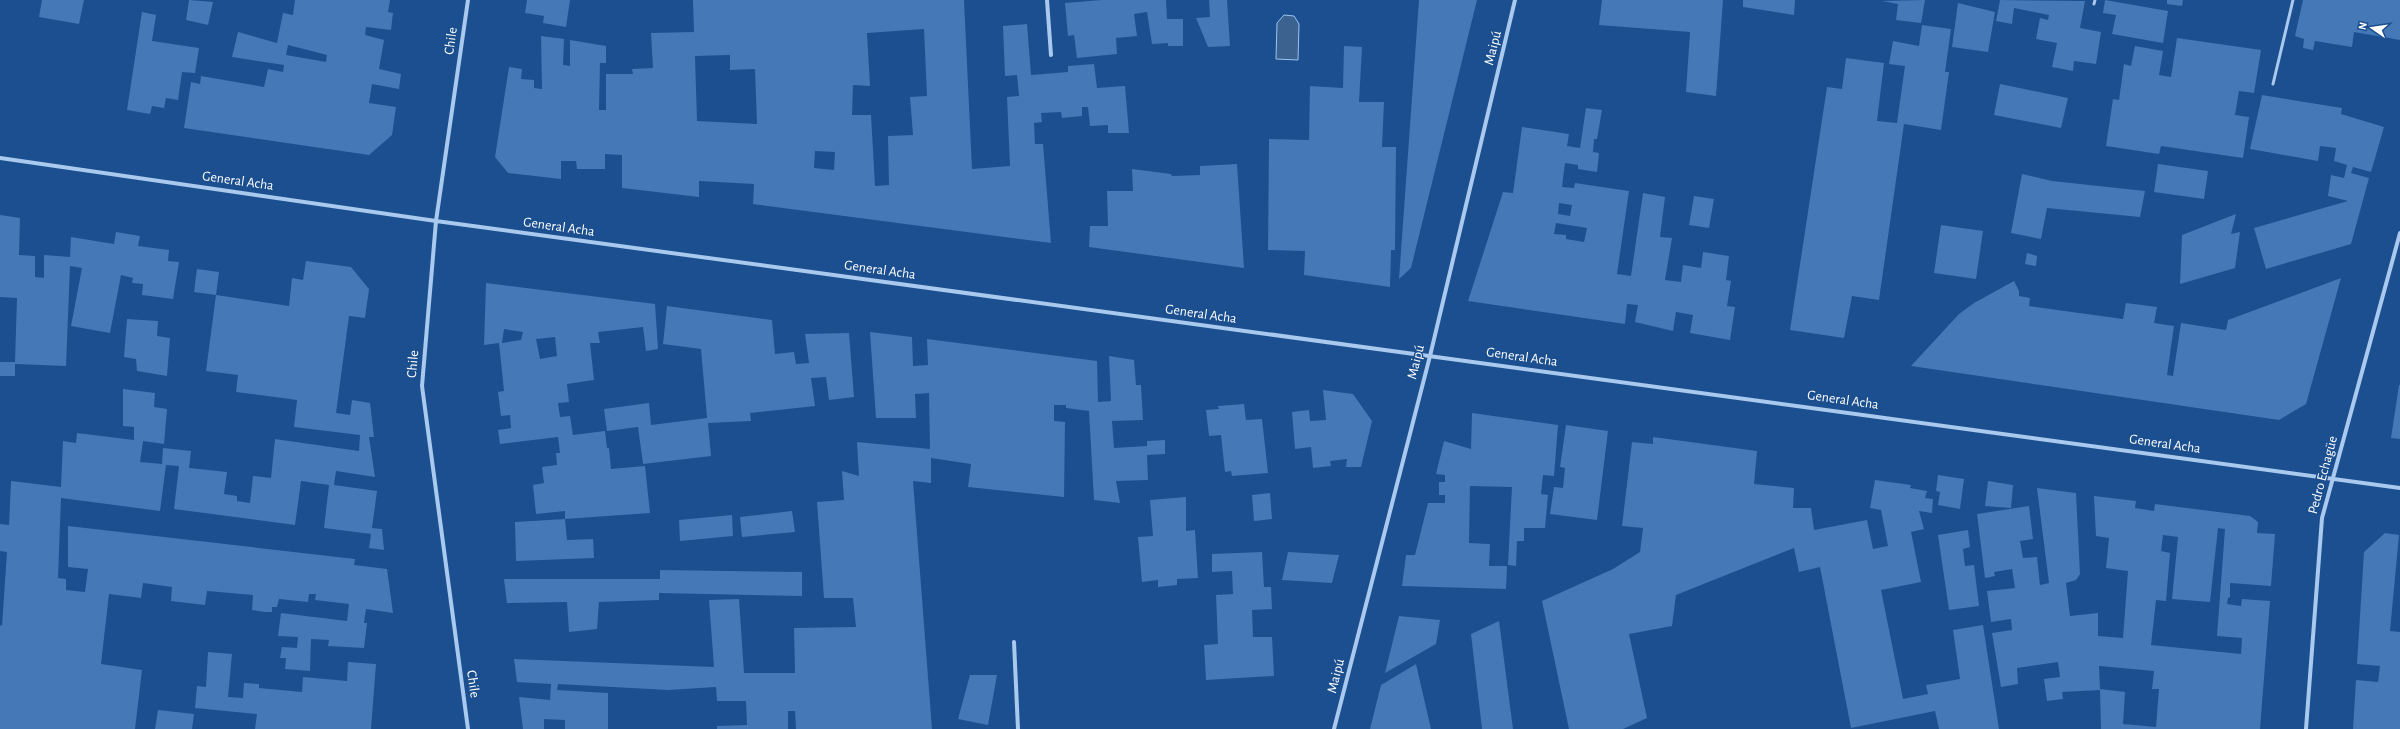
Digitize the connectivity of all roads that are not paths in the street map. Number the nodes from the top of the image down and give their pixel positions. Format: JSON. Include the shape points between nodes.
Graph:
{"nodes":[{"id":1,"x":468,"y":0,"type":"edge"},
{"id":2,"x":1047,"y":0,"type":"edge"},
{"id":3,"x":1515,"y":0,"type":"edge"},
{"id":4,"x":2293,"y":0,"type":"edge"},
{"id":5,"x":1051,"y":55,"type":"dead end"},
{"id":6,"x":2273,"y":84,"type":"dead end"},
{"id":7,"x":0,"y":158,"type":"edge"},
{"id":8,"x":436,"y":221,"type":"junction"},
{"id":9,"x":2400,"y":233,"type":"edge"},
{"id":10,"x":1430,"y":356,"type":"junction"},
{"id":11,"x":2333,"y":478,"type":"junction"},
{"id":12,"x":2400,"y":488,"type":"edge"},
{"id":13,"x":1014,"y":642,"type":"dead end"},
{"id":14,"x":468,"y":729,"type":"edge"},
{"id":15,"x":1018,"y":729,"type":"edge"},
{"id":16,"x":1334,"y":729,"type":"edge"},
{"id":17,"x":2306,"y":729,"type":"edge"}],
"edges":[{"from":1,"to":8,"type":"street","name":"Chile"},
{"from":2,"to":5,"type":"street"},
{"from":3,"to":10,"type":"street","name":"Maipú"},
{"from":4,"to":6,"type":"lane"},
{"from":7,"to":8,"type":"street","name":"General Acha"},
{"from":8,"to":10,"type":"street","name":"General Acha"},
{"from":8,"to":14,"type":"street","name":"Chile","via":[[422,386]]},
{"from":9,"to":11,"type":"street","name":"Pedro Echagüe"},
{"from":10,"to":11,"type":"street","name":"General Acha"},
{"from":10,"to":16,"type":"street","name":"Maipú"},
{"from":11,"to":12,"type":"street","name":"General Acha"},
{"from":11,"to":17,"type":"street","name":"Pedro Echagüe","via":[[2322,518]]},
{"from":13,"to":15,"type":"street"}]}
